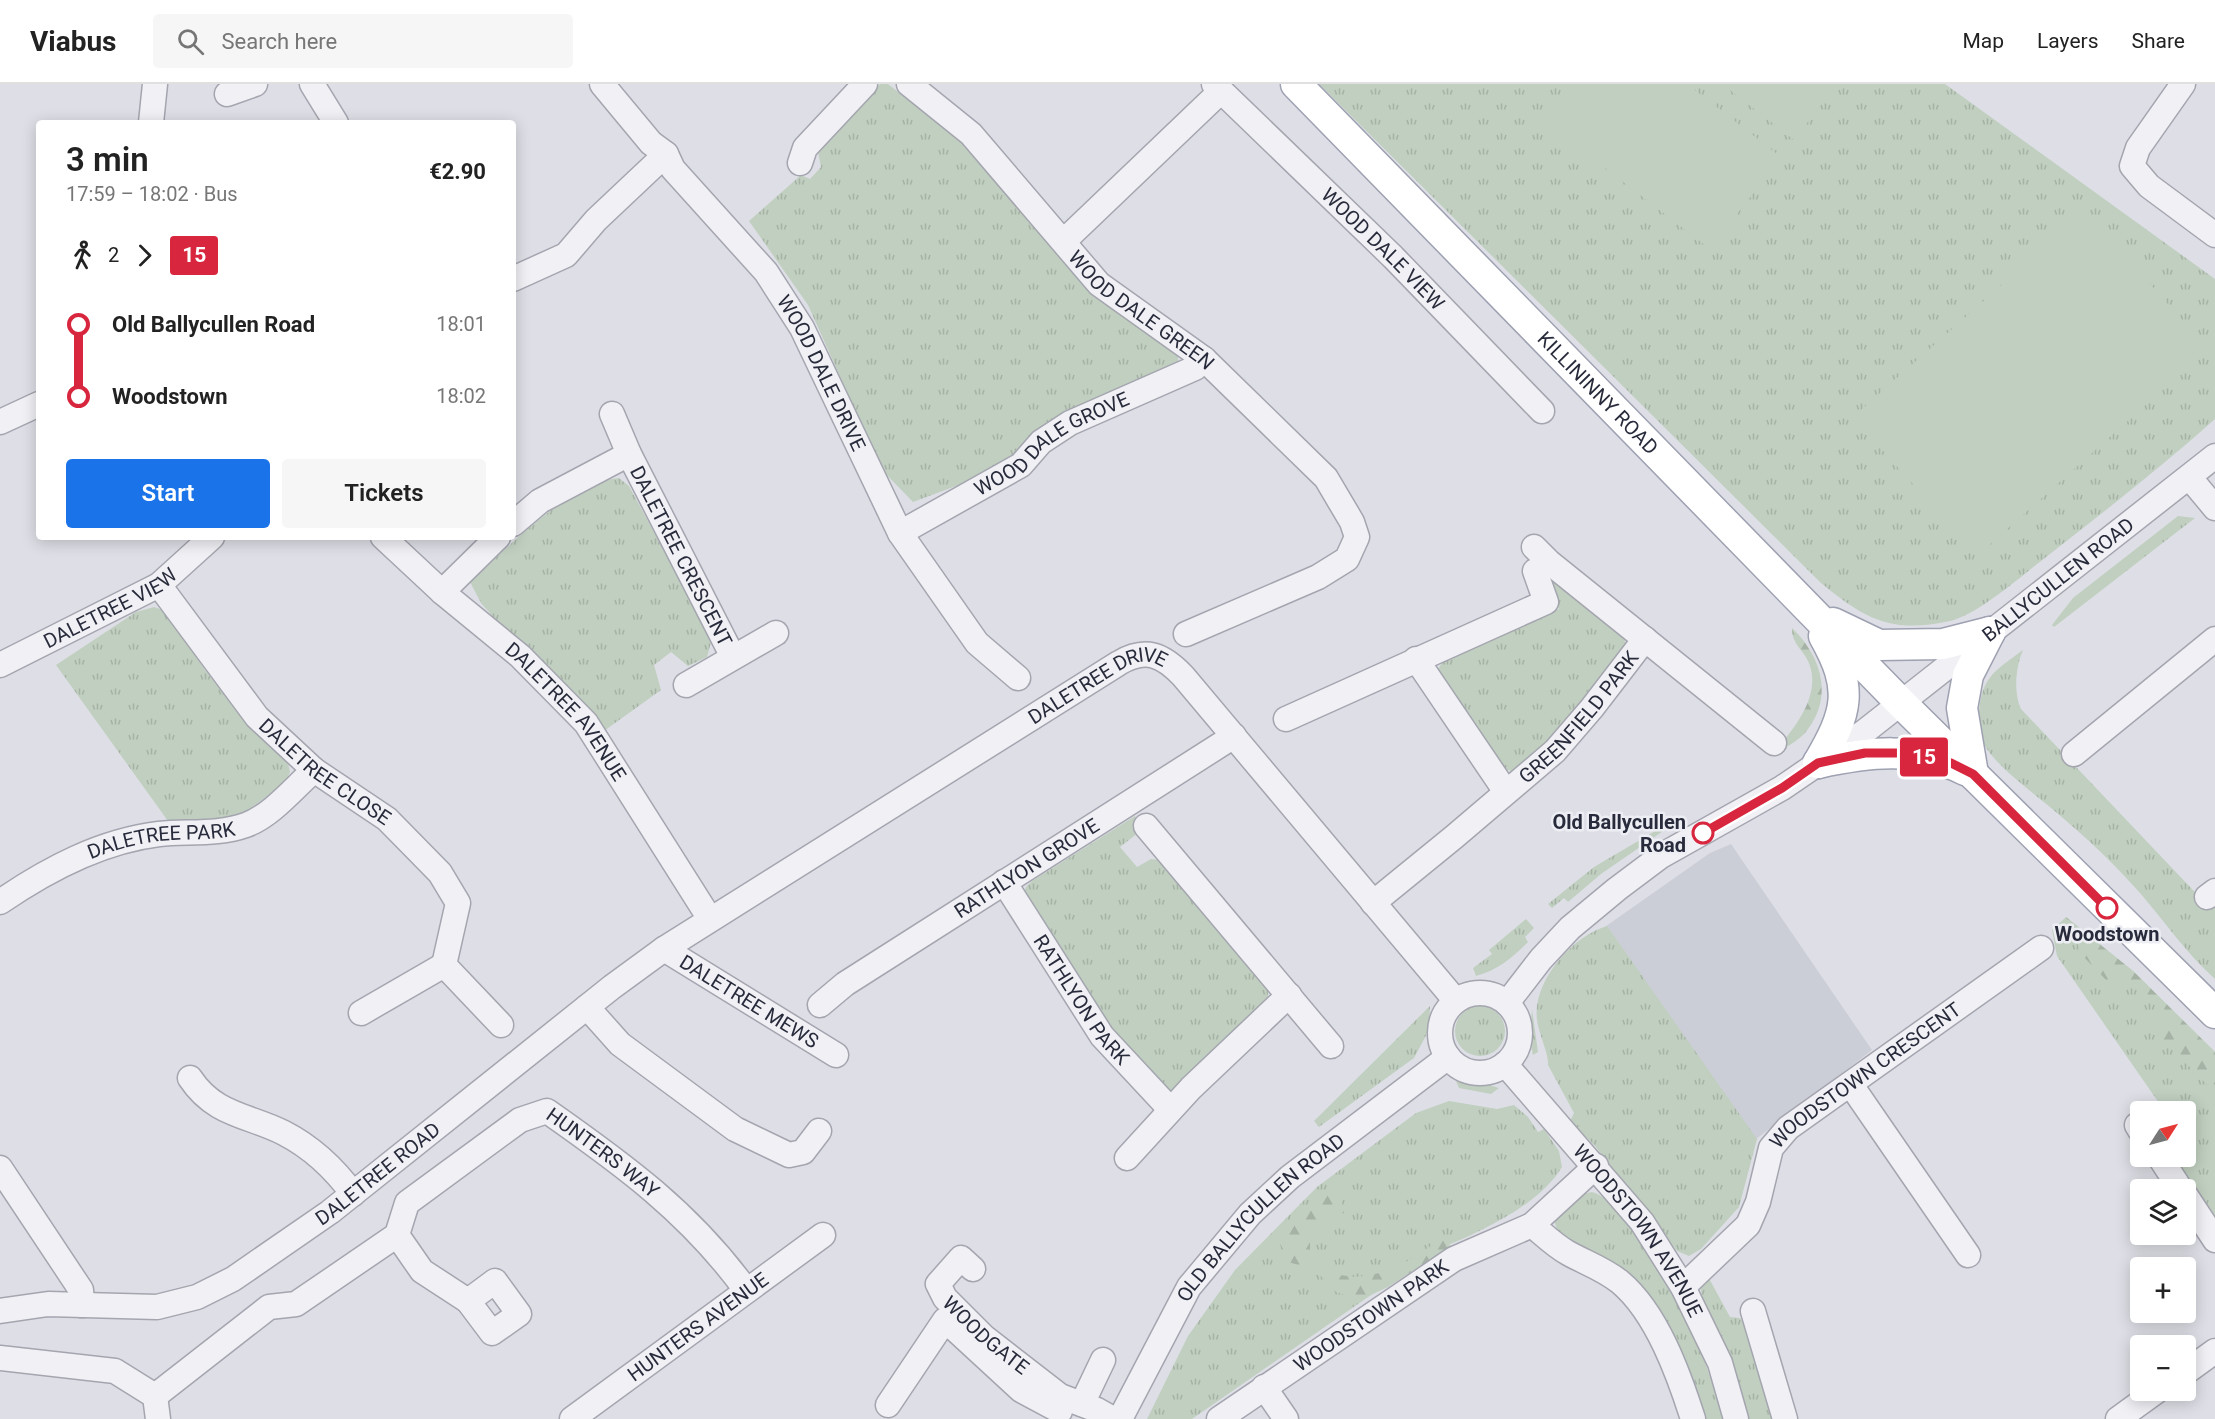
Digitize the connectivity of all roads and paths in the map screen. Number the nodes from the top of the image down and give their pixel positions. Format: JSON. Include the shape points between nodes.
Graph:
{"nodes":[{"id":1,"x":155,"y":84,"type":"edge"},
{"id":2,"x":255,"y":84,"type":"edge"},
{"id":3,"x":312,"y":84,"type":"edge"},
{"id":4,"x":602,"y":84,"type":"edge"},
{"id":5,"x":865,"y":84,"type":"edge"},
{"id":6,"x":909,"y":84,"type":"edge"},
{"id":7,"x":1296,"y":84,"type":"edge"},
{"id":8,"x":2183,"y":84,"type":"edge"},
{"id":9,"x":1217,"y":87,"type":"edge"},
{"id":10,"x":227,"y":94,"type":"dead end"},
{"id":11,"x":150,"y":120,"type":"edge"},
{"id":12,"x":334,"y":120,"type":"edge"},
{"id":13,"x":666,"y":154,"type":"junction"},
{"id":14,"x":800,"y":163,"type":"dead end"},
{"id":15,"x":2215,"y":235,"type":"edge"},
{"id":16,"x":1064,"y":241,"type":"junction"},
{"id":17,"x":516,"y":278,"type":"edge"},
{"id":18,"x":1204,"y":359,"type":"junction"},
{"id":19,"x":36,"y":405,"type":"edge"},
{"id":20,"x":1542,"y":411,"type":"dead end"},
{"id":21,"x":612,"y":414,"type":"dead end"},
{"id":22,"x":0,"y":422,"type":"edge"},
{"id":23,"x":629,"y":454,"type":"junction"},
{"id":24,"x":2215,"y":456,"type":"edge"},
{"id":25,"x":2190,"y":477,"type":"junction"},
{"id":26,"x":2215,"y":508,"type":"edge"},
{"id":27,"x":516,"y":521,"type":"edge"},
{"id":28,"x":900,"y":533,"type":"junction"},
{"id":29,"x":209,"y":540,"type":"edge"},
{"id":30,"x":386,"y":540,"type":"edge"},
{"id":31,"x":495,"y":540,"type":"edge"},
{"id":32,"x":1534,"y":548,"type":"dead end"},
{"id":33,"x":1535,"y":571,"type":"dead end"},
{"id":34,"x":159,"y":585,"type":"junction"},
{"id":35,"x":442,"y":592,"type":"junction"},
{"id":36,"x":1811,"y":612,"type":"junction"},
{"id":37,"x":1990,"y":632,"type":"junction"},
{"id":38,"x":776,"y":633,"type":"dead end"},
{"id":39,"x":1186,"y":634,"type":"dead end"},
{"id":40,"x":1645,"y":639,"type":"junction"},
{"id":41,"x":2215,"y":639,"type":"edge"},
{"id":42,"x":733,"y":657,"type":"junction"},
{"id":43,"x":1416,"y":659,"type":"junction"},
{"id":44,"x":0,"y":665,"type":"edge"},
{"id":45,"x":1018,"y":678,"type":"dead end"},
{"id":46,"x":686,"y":685,"type":"dead end"},
{"id":47,"x":1900,"y":702,"type":"junction"},
{"id":48,"x":1286,"y":719,"type":"dead end"},
{"id":49,"x":1234,"y":736,"type":"junction"},
{"id":50,"x":1774,"y":743,"type":"dead end"},
{"id":51,"x":2074,"y":754,"type":"dead end"},
{"id":52,"x":1818,"y":763,"type":"junction"},
{"id":53,"x":314,"y":770,"type":"junction"},
{"id":54,"x":1973,"y":774,"type":"junction"},
{"id":55,"x":1506,"y":792,"type":"junction"},
{"id":56,"x":1146,"y":826,"type":"dead end"},
{"id":57,"x":1004,"y":882,"type":"junction"},
{"id":58,"x":0,"y":902,"type":"edge"},
{"id":59,"x":1373,"y":903,"type":"junction"},
{"id":60,"x":710,"y":919,"type":"junction"},
{"id":61,"x":2040,"y":948,"type":"dead end"},
{"id":62,"x":664,"y":949,"type":"junction"},
{"id":63,"x":444,"y":965,"type":"junction"},
{"id":64,"x":1289,"y":995,"type":"junction"},
{"id":65,"x":1456,"y":1001,"type":"junction"},
{"id":66,"x":1507,"y":1003,"type":"junction"},
{"id":67,"x":820,"y":1005,"type":"dead end"},
{"id":68,"x":587,"y":1007,"type":"junction"},
{"id":69,"x":361,"y":1013,"type":"dead end"},
{"id":70,"x":2215,"y":1013,"type":"edge"},
{"id":71,"x":501,"y":1025,"type":"dead end"},
{"id":72,"x":1331,"y":1046,"type":"dead end"},
{"id":73,"x":836,"y":1055,"type":"dead end"},
{"id":74,"x":1448,"y":1057,"type":"junction"},
{"id":75,"x":1505,"y":1064,"type":"junction"},
{"id":76,"x":190,"y":1078,"type":"dead end"},
{"id":77,"x":1851,"y":1085,"type":"junction"},
{"id":78,"x":1170,"y":1109,"type":"junction"},
{"id":79,"x":819,"y":1131,"type":"dead end"},
{"id":80,"x":1127,"y":1158,"type":"dead end"},
{"id":81,"x":1596,"y":1166,"type":"junction"},
{"id":82,"x":0,"y":1168,"type":"edge"},
{"id":83,"x":353,"y":1194,"type":"junction"},
{"id":84,"x":2196,"y":1211,"type":"edge"},
{"id":85,"x":1532,"y":1225,"type":"junction"},
{"id":86,"x":397,"y":1235,"type":"junction"},
{"id":87,"x":823,"y":1235,"type":"dead end"},
{"id":88,"x":2215,"y":1240,"type":"edge"},
{"id":89,"x":1968,"y":1255,"type":"dead end"},
{"id":90,"x":973,"y":1269,"type":"dead end"},
{"id":91,"x":1683,"y":1287,"type":"junction"},
{"id":92,"x":746,"y":1290,"type":"junction"},
{"id":93,"x":468,"y":1300,"type":"dead end"},
{"id":94,"x":82,"y":1305,"type":"junction"},
{"id":95,"x":0,"y":1311,"type":"edge"},
{"id":96,"x":1753,"y":1311,"type":"dead end"},
{"id":97,"x":2215,"y":1351,"type":"edge"},
{"id":98,"x":0,"y":1358,"type":"edge"},
{"id":99,"x":1103,"y":1360,"type":"dead end"},
{"id":100,"x":2196,"y":1365,"type":"edge"},
{"id":101,"x":1264,"y":1387,"type":"junction"},
{"id":102,"x":2143,"y":1401,"type":"edge"},
{"id":103,"x":888,"y":1405,"type":"dead end"},
{"id":104,"x":156,"y":1408,"type":"edge"},
{"id":105,"x":1079,"y":1412,"type":"edge"},
{"id":106,"x":572,"y":1419,"type":"edge"},
{"id":107,"x":1113,"y":1419,"type":"edge"},
{"id":108,"x":1120,"y":1419,"type":"edge"},
{"id":109,"x":1219,"y":1419,"type":"edge"},
{"id":110,"x":1286,"y":1419,"type":"edge"},
{"id":111,"x":1693,"y":1419,"type":"edge"},
{"id":112,"x":1736,"y":1419,"type":"edge"},
{"id":113,"x":1785,"y":1419,"type":"edge"},
{"id":114,"x":2118,"y":1419,"type":"edge"}],
"edges":[{"from":1,"to":11,"type":"street"},
{"from":2,"to":10,"type":"street"},
{"from":3,"to":12,"type":"street"},
{"from":4,"to":13,"type":"street","name":"WOOD DALE DRIVE","via":[[651,143]]},
{"from":5,"to":14,"type":"street","via":[[806,148]]},
{"from":6,"to":16,"type":"street","name":"WOOD DALE GREEN","via":[[971,134]]},
{"from":7,"to":36,"type":"main road","name":"KILLININNY ROAD"},
{"from":8,"to":15,"type":"street","via":[[2138,148],[2132,166],[2149,186]]},
{"from":9,"to":16,"type":"street","name":"WOOD DALE VIEW"},
{"from":9,"to":20,"type":"street","name":"WOOD DALE VIEW","via":[[1393,257]]},
{"from":13,"to":17,"type":"street","via":[[596,220],[566,255]]},
{"from":13,"to":28,"type":"street","name":"WOOD DALE DRIVE","via":[[673,169],[766,272],[802,328]]},
{"from":16,"to":18,"type":"street","name":"WOOD DALE GREEN","via":[[1099,284]]},
{"from":18,"to":28,"type":"street","name":"WOOD DALE GROVE","via":[[1195,368],[1070,423],[1041,442],[1022,465]]},
{"from":18,"to":39,"type":"street","name":"WOOD DALE GREEN","via":[[1326,478],[1357,537],[1347,559],[1318,577]]},
{"from":19,"to":22,"type":"street"},
{"from":21,"to":23,"type":"street","name":"DALETREE CRESCENT"},
{"from":23,"to":27,"type":"street","name":"DALETREE CRESCENT","via":[[540,501]]},
{"from":23,"to":42,"type":"street","name":"DALETREE CRESCENT"},
{"from":24,"to":25,"type":"street","name":"BALLYCULLEN ROAD"},
{"from":25,"to":26,"type":"street"},
{"from":25,"to":37,"type":"street","name":"BALLYCULLEN ROAD"},
{"from":28,"to":45,"type":"street","name":"WOOD DALE DRIVE","via":[[977,643]]},
{"from":29,"to":34,"type":"street","name":"DALETREE VIEW"},
{"from":30,"to":35,"type":"street","name":"DALETREE AVENUE"},
{"from":31,"to":35,"type":"street"},
{"from":32,"to":40,"type":"street","name":"GREENFIELD PARK"},
{"from":33,"to":43,"type":"street","via":[[1546,602]]},
{"from":34,"to":44,"type":"street","name":"DALETREE VIEW"},
{"from":34,"to":53,"type":"street","name":"DALETREE CLOSE","via":[[257,717]]},
{"from":35,"to":60,"type":"street","name":"DALETREE AVENUE","via":[[520,656],[586,723]]},
{"from":36,"to":37,"type":"main road","via":[[1879,645],[1943,644]]},
{"from":36,"to":47,"type":"main road","name":"KILLININNY ROAD"},
{"from":36,"to":52,"type":"main road","via":[[1840,664],[1845,694],[1836,732]]},
{"from":37,"to":47,"type":"street","name":"BALLYCULLEN ROAD"},
{"from":37,"to":54,"type":"main road","via":[[1968,675],[1962,708]]},
{"from":38,"to":42,"type":"street","name":"DALETREE CRESCENT"},
{"from":40,"to":50,"type":"street","name":"GREENFIELD PARK"},
{"from":40,"to":55,"type":"street","name":"GREENFIELD PARK","via":[[1555,751]]},
{"from":41,"to":51,"type":"street"},
{"from":42,"to":46,"type":"street","name":"DALETREE CRESCENT"},
{"from":43,"to":48,"type":"street"},
{"from":43,"to":55,"type":"street","name":"GREENFIELD PARK"},
{"from":47,"to":52,"type":"street"},
{"from":47,"to":54,"type":"main road","name":"KILLININNY ROAD"},
{"from":49,"to":57,"type":"street","name":"RATHLYON GROVE"},
{"from":49,"to":59,"type":"street","name":"DALETREE DRIVE"},
{"from":49,"to":60,"type":"street","name":"DALETREE DRIVE","via":[[1171,663],[1154,654],[1129,657]]},
{"from":52,"to":54,"type":"main road","via":[[1865,753],[1903,753],[1951,763]]},
{"from":52,"to":66,"type":"street","via":[[1782,788],[1661,856],[1617,889],[1570,928]]},
{"from":53,"to":58,"type":"street","name":"DALETREE PARK","via":[[248,825],[222,831],[159,834],[105,846],[41,873]]},
{"from":53,"to":63,"type":"street","name":"DALETREE CLOSE","via":[[387,819],[440,873],[458,903]]},
{"from":54,"to":70,"type":"main road","name":"KILLININNY ROAD"},
{"from":55,"to":59,"type":"street","name":"GREENFIELD PARK"},
{"from":56,"to":64,"type":"street"},
{"from":57,"to":67,"type":"street","name":"RATHLYON GROVE","via":[[845,984]]},
{"from":57,"to":78,"type":"street","name":"RATHLYON PARK","via":[[1102,1036]]},
{"from":59,"to":65,"type":"street","name":"DALETREE DRIVE"},
{"from":60,"to":62,"type":"street","name":"DALETREE ROAD"},
{"from":61,"to":77,"type":"street","name":"WOODSTOWN CRESCENT"},
{"from":62,"to":68,"type":"street","name":"DALETREE ROAD"},
{"from":62,"to":73,"type":"street","name":"DALETREE MEWS"},
{"from":63,"to":69,"type":"street"},
{"from":63,"to":71,"type":"street"},
{"from":64,"to":72,"type":"street"},
{"from":64,"to":78,"type":"street"},
{"from":65,"to":66,"type":"street","via":[[1473,993],[1485,993]]},
{"from":65,"to":74,"type":"street","via":[[1441,1024],[1440,1036]]},
{"from":66,"to":75,"type":"street","via":[[1520,1027],[1514,1054]]},
{"from":68,"to":79,"type":"street","via":[[620,1044],[735,1129],[789,1155],[803,1152]]},
{"from":68,"to":83,"type":"street","name":"DALETREE ROAD"},
{"from":74,"to":75,"type":"street","via":[[1469,1071],[1488,1072]]},
{"from":74,"to":108,"type":"street","name":"OLD BALLYCULLEN ROAD","via":[[1290,1177],[1250,1214],[1189,1287]]},
{"from":75,"to":81,"type":"street","name":"WOODSTOWN AVENUE"},
{"from":76,"to":83,"type":"street","via":[[200,1093],[238,1117],[284,1132],[329,1163]]},
{"from":77,"to":89,"type":"street"},
{"from":77,"to":91,"type":"street","name":"WOODSTOWN CRESCENT","via":[[1788,1128],[1771,1148],[1748,1225]]},
{"from":78,"to":80,"type":"street"},
{"from":81,"to":85,"type":"street","name":"WOODSTOWN PARK"},
{"from":81,"to":91,"type":"street","name":"WOODSTOWN AVENUE","via":[[1642,1222]]},
{"from":82,"to":94,"type":"street","via":[[81,1290]]},
{"from":83,"to":94,"type":"street","name":"DALETREE ROAD","via":[[213,1291],[157,1307]]},
{"from":84,"to":88,"type":"street"},
{"from":85,"to":101,"type":"street","name":"WOODSTOWN PARK","via":[[1454,1259]]},
{"from":85,"to":111,"type":"street","via":[[1567,1253],[1621,1283],[1642,1307],[1679,1374]]},
{"from":86,"to":92,"type":"street","name":"HUNTERS WAY","via":[[407,1203],[520,1120],[547,1111],[621,1163],[692,1223]]},
{"from":86,"to":93,"type":"street","via":[[422,1271]]},
{"from":86,"to":104,"type":"street","via":[[296,1304],[269,1307]]},
{"from":87,"to":92,"type":"street","name":"HUNTERS AVENUE"},
{"from":90,"to":105,"type":"street","name":"WOODGATE","via":[[961,1258],[943,1276],[938,1284],[945,1298],[984,1336]]},
{"from":91,"to":112,"type":"street","name":"WOODSTOWN AVENUE","via":[[1720,1364]]},
{"from":92,"to":106,"type":"street","name":"HUNTERS AVENUE"},
{"from":94,"to":95,"type":"street","name":"DALETREE ROAD","via":[[48,1304]]},
{"from":96,"to":113,"type":"street"},
{"from":97,"to":100,"type":"street"},
{"from":98,"to":104,"type":"street","via":[[116,1371]]},
{"from":99,"to":105,"type":"street"},
{"from":101,"to":109,"type":"street","name":"WOODSTOWN PARK"},
{"from":101,"to":110,"type":"street"},
{"from":102,"to":114,"type":"street"},
{"from":103,"to":105,"type":"street","via":[[945,1320],[1022,1390]]},
{"from":105,"to":107,"type":"street","name":"WOODGATE"}]}
